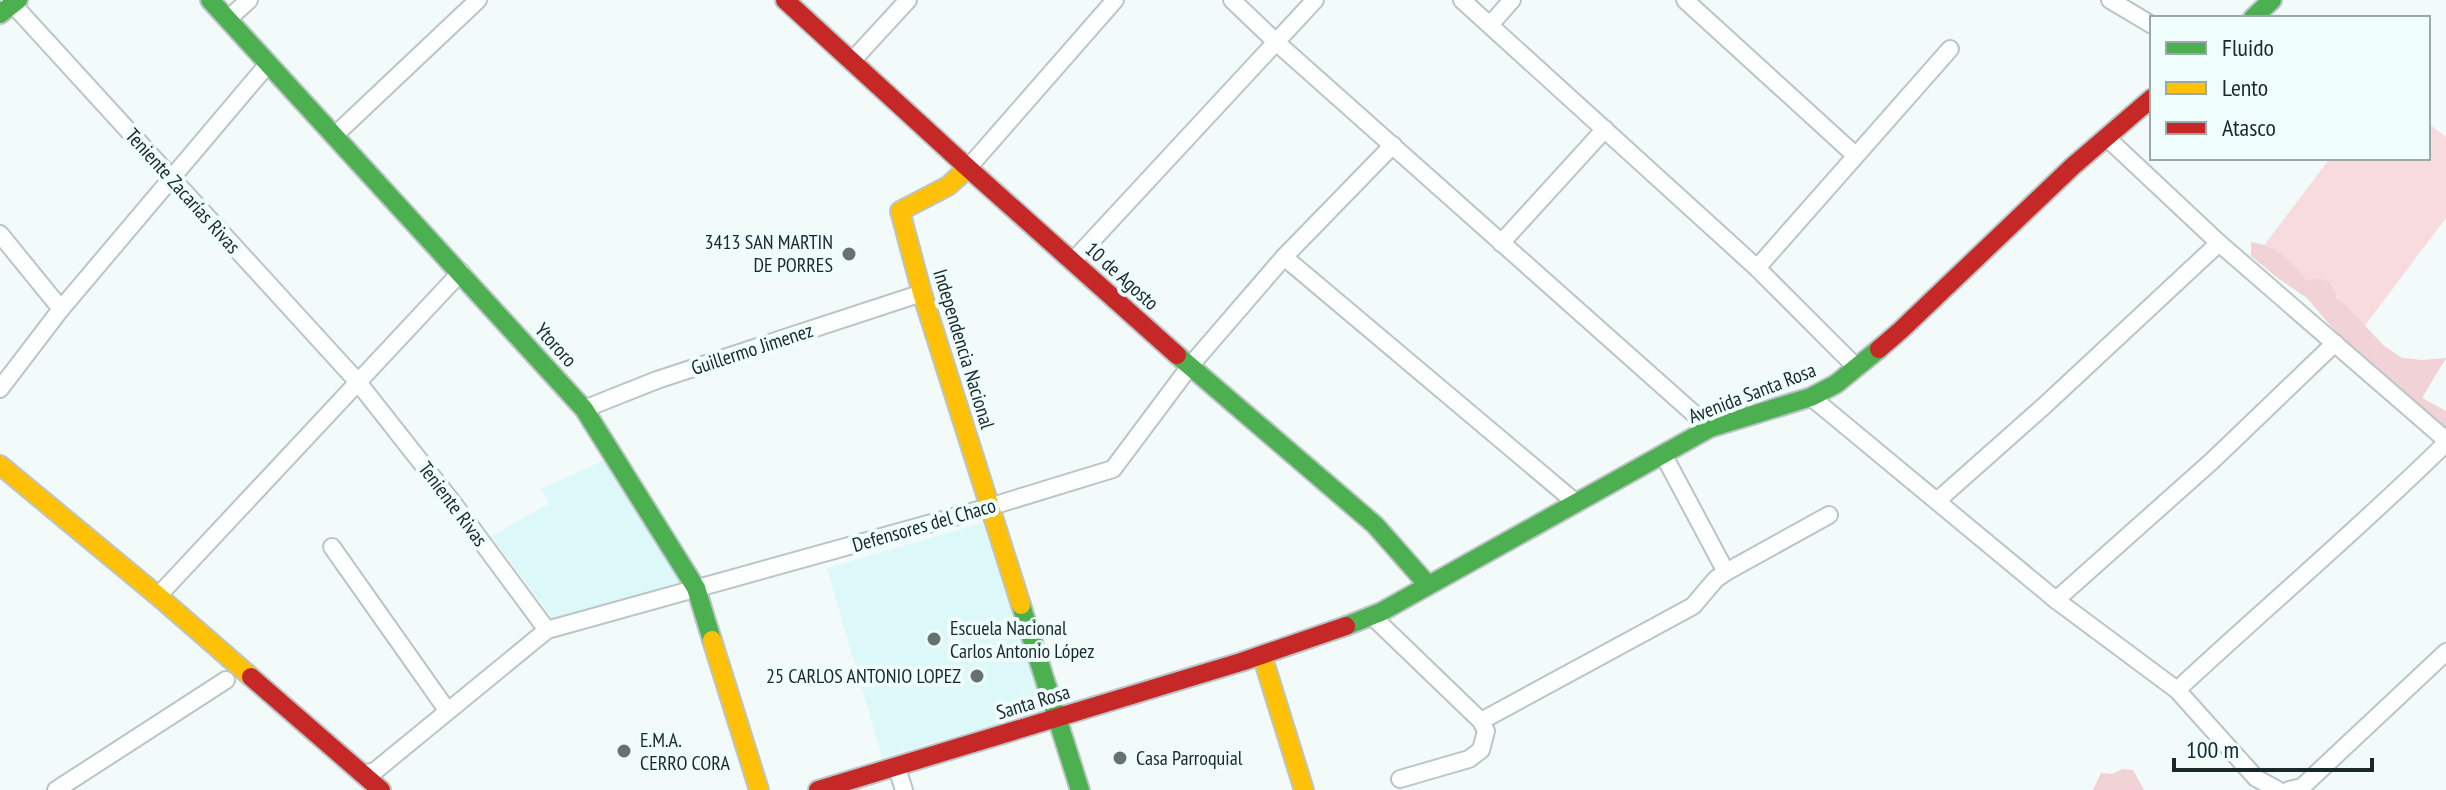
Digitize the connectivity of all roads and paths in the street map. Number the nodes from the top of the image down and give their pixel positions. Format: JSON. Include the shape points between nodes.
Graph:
{"nodes":[{"id":1,"x":210,"y":0,"type":"edge"},
{"id":2,"x":249,"y":0,"type":"edge"},
{"id":3,"x":478,"y":0,"type":"edge"},
{"id":4,"x":785,"y":0,"type":"edge"},
{"id":5,"x":908,"y":0,"type":"edge"},
{"id":6,"x":1115,"y":0,"type":"edge"},
{"id":7,"x":1232,"y":0,"type":"edge"},
{"id":8,"x":1315,"y":0,"type":"edge"},
{"id":9,"x":1462,"y":0,"type":"edge"},
{"id":10,"x":1512,"y":0,"type":"edge"},
{"id":11,"x":1685,"y":0,"type":"edge"},
{"id":12,"x":2110,"y":0,"type":"edge"},
{"id":13,"x":2272,"y":0,"type":"edge"},
{"id":14,"x":10,"y":5,"type":"edge"},
{"id":15,"x":2255,"y":16,"type":"edge"},
{"id":16,"x":228,"y":19,"type":"junction"},
{"id":17,"x":2150,"y":24,"type":"edge"},
{"id":18,"x":1490,"y":25,"type":"junction"},
{"id":19,"x":1276,"y":42,"type":"junction"},
{"id":20,"x":1950,"y":49,"type":"dead end"},
{"id":21,"x":851,"y":62,"type":"junction"},
{"id":22,"x":268,"y":64,"type":"junction"},
{"id":23,"x":2150,"y":100,"type":"edge"},
{"id":24,"x":1605,"y":129,"type":"junction"},
{"id":25,"x":335,"y":135,"type":"junction"},
{"id":26,"x":2106,"y":137,"type":"junction"},
{"id":27,"x":1393,"y":145,"type":"junction"},
{"id":28,"x":1855,"y":155,"type":"junction"},
{"id":29,"x":968,"y":168,"type":"junction"},
{"id":30,"x":171,"y":179,"type":"junction"},
{"id":31,"x":0,"y":234,"type":"edge"},
{"id":32,"x":1501,"y":243,"type":"junction"},
{"id":33,"x":2219,"y":243,"type":"junction"},
{"id":34,"x":1284,"y":257,"type":"junction"},
{"id":35,"x":1073,"y":261,"type":"junction"},
{"id":36,"x":1757,"y":268,"type":"junction"},
{"id":37,"x":461,"y":272,"type":"junction"},
{"id":38,"x":922,"y":293,"type":"junction"},
{"id":39,"x":61,"y":309,"type":"junction"},
{"id":40,"x":2335,"y":343,"type":"junction"},
{"id":41,"x":1190,"y":366,"type":"junction"},
{"id":42,"x":1857,"y":368,"type":"junction"},
{"id":43,"x":357,"y":381,"type":"junction"},
{"id":44,"x":0,"y":389,"type":"edge"},
{"id":45,"x":1811,"y":397,"type":"junction"},
{"id":46,"x":584,"y":409,"type":"junction"},
{"id":47,"x":1710,"y":428,"type":"junction"},
{"id":48,"x":2446,"y":442,"type":"edge"},
{"id":49,"x":1663,"y":454,"type":"junction"},
{"id":50,"x":0,"y":465,"type":"edge"},
{"id":51,"x":1938,"y":500,"type":"junction"},
{"id":52,"x":1575,"y":502,"type":"junction"},
{"id":53,"x":989,"y":507,"type":"junction"},
{"id":54,"x":1829,"y":515,"type":"dead end"},
{"id":55,"x":332,"y":547,"type":"dead end"},
{"id":56,"x":73,"y":549,"type":"dead end"},
{"id":57,"x":1726,"y":572,"type":"junction"},
{"id":58,"x":1428,"y":585,"type":"junction"},
{"id":59,"x":696,"y":588,"type":"junction"},
{"id":60,"x":158,"y":596,"type":"junction"},
{"id":61,"x":2056,"y":600,"type":"junction"},
{"id":62,"x":1372,"y":616,"type":"junction"},
{"id":63,"x":547,"y":630,"type":"junction"},
{"id":64,"x":181,"y":640,"type":"dead end"},
{"id":65,"x":2446,"y":652,"type":"edge"},
{"id":66,"x":1262,"y":655,"type":"junction"},
{"id":67,"x":226,"y":680,"type":"dead end"},
{"id":68,"x":2177,"y":690,"type":"junction"},
{"id":69,"x":447,"y":710,"type":"junction"},
{"id":70,"x":1056,"y":717,"type":"junction"},
{"id":71,"x":1481,"y":721,"type":"junction"},
{"id":72,"x":897,"y":768,"type":"junction"},
{"id":73,"x":362,"y":774,"type":"junction"},
{"id":74,"x":1400,"y":779,"type":"dead end"},
{"id":75,"x":74,"y":785,"type":"edge"},
{"id":76,"x":56,"y":790,"type":"edge"},
{"id":77,"x":381,"y":790,"type":"edge"},
{"id":78,"x":759,"y":790,"type":"edge"},
{"id":79,"x":818,"y":790,"type":"edge"},
{"id":80,"x":904,"y":790,"type":"edge"},
{"id":81,"x":1080,"y":790,"type":"edge"},
{"id":82,"x":1304,"y":790,"type":"edge"},
{"id":83,"x":2278,"y":790,"type":"edge"},
{"id":84,"x":2289,"y":790,"type":"edge"}],
"edges":[{"from":1,"to":16,"type":"main road","name":"Ytororo"},
{"from":2,"to":16,"type":"street"},
{"from":3,"to":25,"type":"street"},
{"from":4,"to":21,"type":"main road","name":"10 de Agosto"},
{"from":5,"to":21,"type":"street"},
{"from":6,"to":29,"type":"street","name":"Independencia Nacional"},
{"from":7,"to":19,"type":"street"},
{"from":8,"to":19,"type":"street"},
{"from":9,"to":18,"type":"street"},
{"from":10,"to":18,"type":"street"},
{"from":11,"to":28,"type":"street"},
{"from":12,"to":17,"type":"street"},
{"from":13,"to":15,"type":"main road"},
{"from":14,"to":30,"type":"street","name":"Teniente Zacarías Rivas"},
{"from":16,"to":22,"type":"main road","name":"Ytororo"},
{"from":18,"to":24,"type":"street"},
{"from":19,"to":27,"type":"street"},
{"from":19,"to":35,"type":"street"},
{"from":20,"to":28,"type":"street"},
{"from":21,"to":29,"type":"main road","name":"10 de Agosto"},
{"from":22,"to":25,"type":"main road","name":"Ytororo"},
{"from":22,"to":30,"type":"street"},
{"from":23,"to":26,"type":"main road","name":"Avenida Santa Rosa"},
{"from":24,"to":32,"type":"street"},
{"from":24,"to":36,"type":"street"},
{"from":25,"to":37,"type":"main road","name":"Ytororo"},
{"from":26,"to":33,"type":"street"},
{"from":26,"to":42,"type":"main road","name":"Avenida Santa Rosa"},
{"from":27,"to":32,"type":"street"},
{"from":27,"to":34,"type":"street","name":"Defensores del Chaco"},
{"from":28,"to":36,"type":"street"},
{"from":29,"to":35,"type":"main road","name":"10 de Agosto"},
{"from":29,"to":38,"type":"main road","name":"Independencia Nacional","via":[[948,186],[900,211]]},
{"from":30,"to":39,"type":"street"},
{"from":30,"to":43,"type":"street","name":"Teniente Zacarías Rivas"},
{"from":31,"to":39,"type":"street"},
{"from":32,"to":47,"type":"street"},
{"from":33,"to":40,"type":"street"},
{"from":33,"to":51,"type":"street"},
{"from":34,"to":41,"type":"street","name":"Defensores del Chaco"},
{"from":34,"to":52,"type":"street"},
{"from":35,"to":41,"type":"main road","name":"10 de Agosto"},
{"from":36,"to":42,"type":"street"},
{"from":37,"to":43,"type":"street"},
{"from":37,"to":46,"type":"main road","name":"Ytororo"},
{"from":38,"to":46,"type":"street","name":"Guillermo Jimenez"},
{"from":38,"to":53,"type":"main road","name":"Independencia Nacional"},
{"from":39,"to":44,"type":"street"},
{"from":40,"to":48,"type":"street"},
{"from":40,"to":61,"type":"street"},
{"from":41,"to":53,"type":"street","name":"Defensores del Chaco","via":[[1113,469]]},
{"from":41,"to":58,"type":"main road","name":"10 de Agosto","via":[[1375,525]]},
{"from":42,"to":45,"type":"main road","name":"Avenida Santa Rosa"},
{"from":43,"to":60,"type":"street"},
{"from":43,"to":63,"type":"street","name":"Teniente Rivas"},
{"from":45,"to":47,"type":"main road","name":"Avenida Santa Rosa"},
{"from":45,"to":51,"type":"street"},
{"from":46,"to":59,"type":"main road","name":"Ytororo"},
{"from":47,"to":49,"type":"main road","name":"Avenida Santa Rosa"},
{"from":48,"to":68,"type":"street"},
{"from":49,"to":52,"type":"main road","name":"Avenida Santa Rosa"},
{"from":49,"to":57,"type":"street"},
{"from":50,"to":60,"type":"main road"},
{"from":51,"to":61,"type":"street"},
{"from":52,"to":58,"type":"main road","name":"Avenida Santa Rosa"},
{"from":53,"to":59,"type":"street","name":"Defensores del Chaco"},
{"from":53,"to":70,"type":"main road","name":"Independencia Nacional"},
{"from":54,"to":57,"type":"street"},
{"from":55,"to":69,"type":"street"},
{"from":56,"to":64,"type":"main road"},
{"from":57,"to":71,"type":"street","via":[[1693,606]]},
{"from":58,"to":62,"type":"main road","name":"Avenida Santa Rosa"},
{"from":59,"to":63,"type":"street","name":"Defensores del Chaco"},
{"from":59,"to":78,"type":"main road","name":"Ytororo"},
{"from":60,"to":73,"type":"main road"},
{"from":61,"to":68,"type":"street"},
{"from":62,"to":66,"type":"main road","name":"Avenida Santa Rosa"},
{"from":62,"to":71,"type":"street"},
{"from":63,"to":69,"type":"street","name":"Defensores del Chaco"},
{"from":65,"to":84,"type":"street","via":[[2302,787]]},
{"from":66,"to":70,"type":"main road","name":"Santa Rosa"},
{"from":66,"to":82,"type":"main road"},
{"from":67,"to":75,"type":"street"},
{"from":68,"to":83,"type":"street","via":[[2256,778]]},
{"from":69,"to":73,"type":"street","name":"Defensores del Chaco","via":[[375,771]]},
{"from":70,"to":72,"type":"main road","name":"Santa Rosa"},
{"from":70,"to":81,"type":"main road","name":"Independencia Nacional"},
{"from":71,"to":74,"type":"street","via":[[1485,740],[1469,759]]},
{"from":72,"to":79,"type":"main road","name":"Santa Rosa"},
{"from":72,"to":80,"type":"street"},
{"from":73,"to":77,"type":"main road"},
{"from":75,"to":76,"type":"street"}]}
